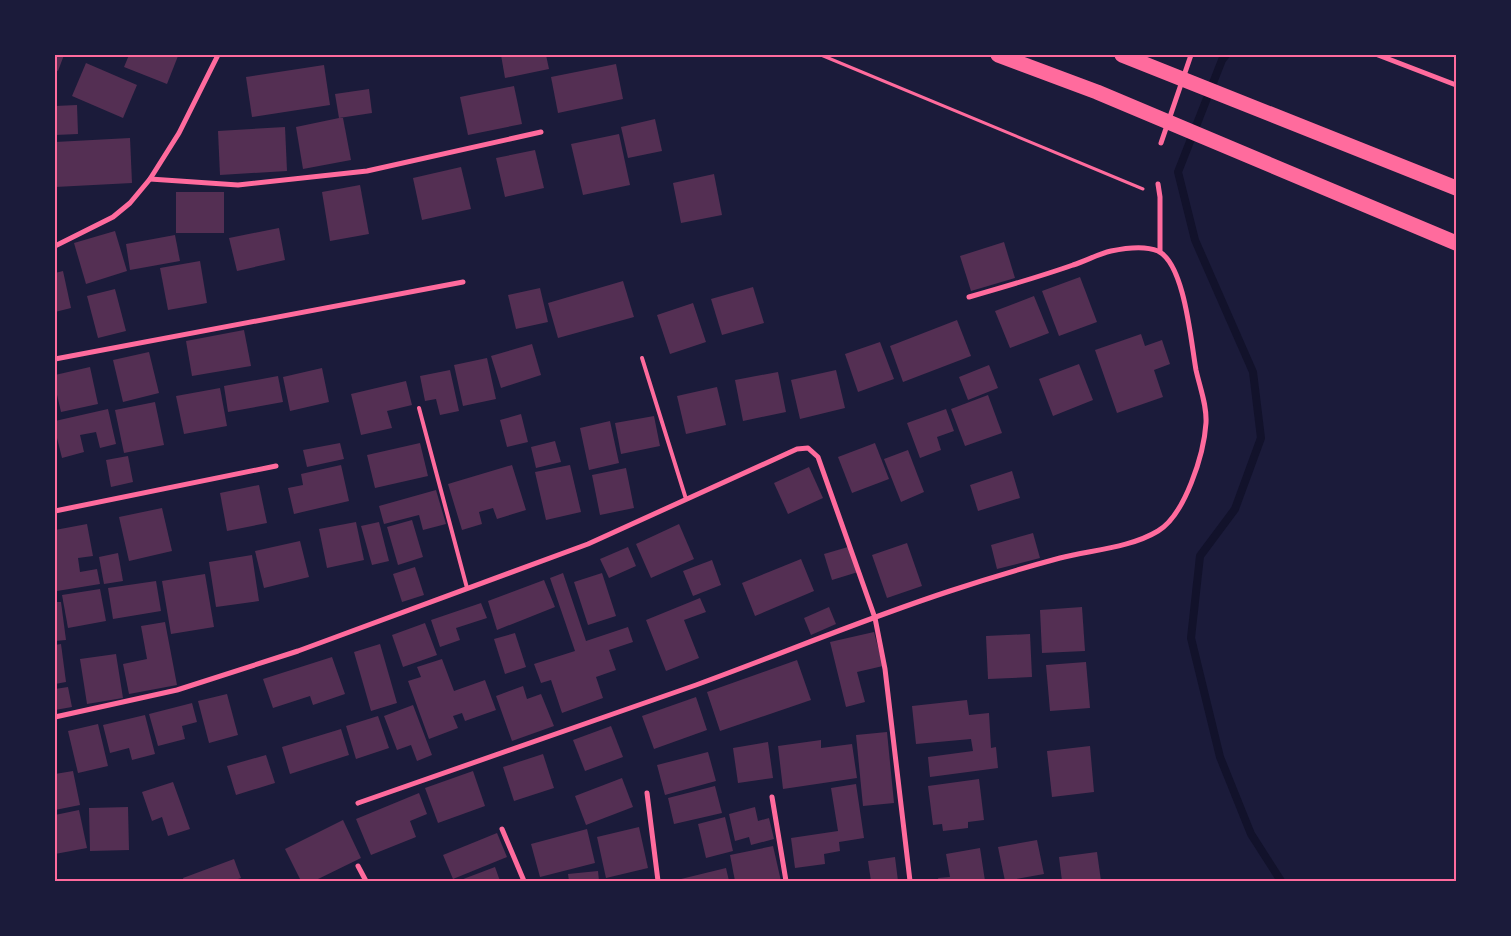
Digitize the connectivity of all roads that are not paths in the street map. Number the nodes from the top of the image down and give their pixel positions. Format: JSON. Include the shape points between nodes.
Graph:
{"nodes":[{"id":1,"x":218,"y":55,"type":"edge"},
{"id":2,"x":998,"y":55,"type":"edge"},
{"id":3,"x":1122,"y":55,"type":"edge"},
{"id":4,"x":1191,"y":55,"type":"edge"},
{"id":5,"x":1378,"y":55,"type":"edge"},
{"id":6,"x":1456,"y":85,"type":"edge"},
{"id":7,"x":541,"y":132,"type":"dead end"},
{"id":8,"x":1161,"y":143,"type":"dead end"},
{"id":9,"x":150,"y":179,"type":"junction"},
{"id":10,"x":1158,"y":184,"type":"dead end"},
{"id":11,"x":1456,"y":188,"type":"edge"},
{"id":12,"x":1456,"y":243,"type":"edge"},
{"id":13,"x":55,"y":246,"type":"edge"},
{"id":14,"x":1160,"y":252,"type":"junction"},
{"id":15,"x":463,"y":282,"type":"dead end"},
{"id":16,"x":969,"y":297,"type":"dead end"},
{"id":17,"x":642,"y":358,"type":"dead end"},
{"id":18,"x":55,"y":359,"type":"edge"},
{"id":19,"x":419,"y":408,"type":"dead end"},
{"id":20,"x":276,"y":466,"type":"dead end"},
{"id":21,"x":686,"y":499,"type":"junction"},
{"id":22,"x":55,"y":511,"type":"edge"},
{"id":23,"x":467,"y":588,"type":"junction"},
{"id":24,"x":875,"y":618,"type":"junction"},
{"id":25,"x":55,"y":717,"type":"edge"},
{"id":26,"x":647,"y":793,"type":"dead end"},
{"id":27,"x":772,"y":797,"type":"dead end"},
{"id":28,"x":358,"y":804,"type":"dead end"},
{"id":29,"x":502,"y":829,"type":"dead end"},
{"id":30,"x":358,"y":866,"type":"dead end"},
{"id":31,"x":366,"y":881,"type":"edge"},
{"id":32,"x":524,"y":881,"type":"edge"},
{"id":33,"x":658,"y":881,"type":"edge"},
{"id":34,"x":786,"y":881,"type":"edge"},
{"id":35,"x":910,"y":881,"type":"edge"}],
"edges":[{"from":1,"to":9,"type":"street","via":[[179,133]]},
{"from":2,"to":12,"type":"highway","via":[[1241,151]]},
{"from":3,"to":11,"type":"highway"},
{"from":4,"to":8,"type":"street"},
{"from":5,"to":6,"type":"street"},
{"from":7,"to":9,"type":"street","via":[[367,171],[238,185]]},
{"from":9,"to":13,"type":"street","via":[[113,217]]},
{"from":10,"to":14,"type":"street"},
{"from":14,"to":16,"type":"street","via":[[1126,248],[1108,252]]},
{"from":14,"to":24,"type":"street","via":[[1171,264],[1179,281],[1206,422],[1196,468],[1183,501],[1165,527],[1137,541],[1002,575]]},
{"from":15,"to":18,"type":"street"},
{"from":17,"to":21,"type":"lane"},
{"from":19,"to":23,"type":"lane"},
{"from":20,"to":22,"type":"street"},
{"from":21,"to":23,"type":"street","via":[[588,544]]},
{"from":21,"to":24,"type":"street","via":[[797,449],[808,448],[818,457]]},
{"from":23,"to":25,"type":"street","via":[[298,651],[177,690]]},
{"from":24,"to":28,"type":"street"},
{"from":24,"to":35,"type":"street","via":[[885,669]]},
{"from":26,"to":33,"type":"street"},
{"from":27,"to":34,"type":"street"},
{"from":29,"to":32,"type":"street"},
{"from":30,"to":31,"type":"street"}]}
